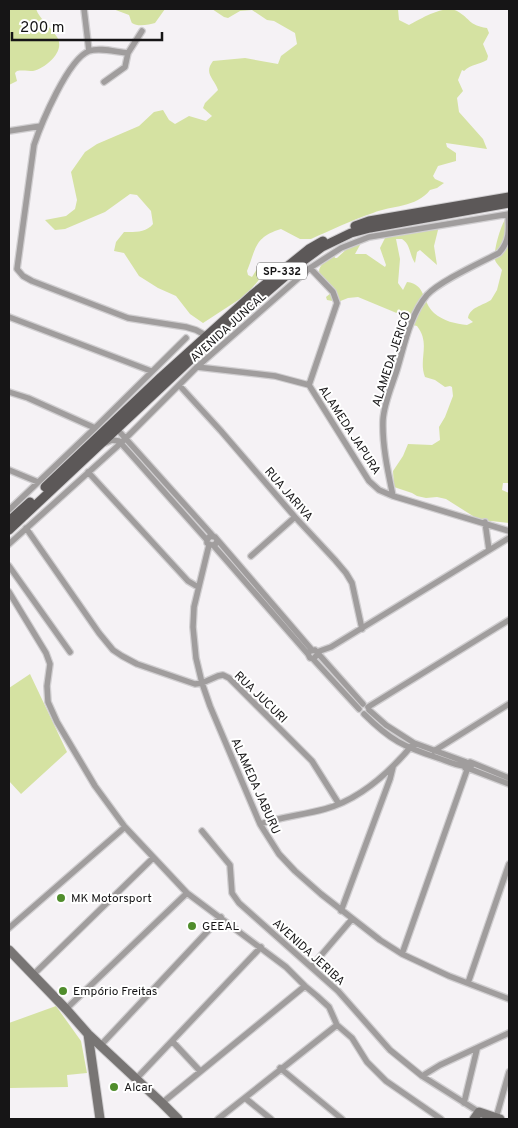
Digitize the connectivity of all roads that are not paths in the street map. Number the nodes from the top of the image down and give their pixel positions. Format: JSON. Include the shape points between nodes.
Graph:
{"nodes":[{"id":1,"x":84,"y":9,"type":"edge"},
{"id":2,"x":142,"y":31,"type":"dead end"},
{"id":3,"x":89,"y":51,"type":"junction"},
{"id":4,"x":128,"y":53,"type":"junction"},
{"id":5,"x":104,"y":82,"type":"dead end"},
{"id":6,"x":41,"y":126,"type":"junction"},
{"id":7,"x":9,"y":131,"type":"edge"},
{"id":8,"x":509,"y":197,"type":"edge"},
{"id":9,"x":509,"y":203,"type":"edge"},
{"id":10,"x":508,"y":214,"type":"edge"},
{"id":11,"x":310,"y":268,"type":"junction"},
{"id":12,"x":9,"y":317,"type":"edge"},
{"id":13,"x":207,"y":336,"type":"junction"},
{"id":14,"x":186,"y":338,"type":"dead end"},
{"id":15,"x":198,"y":367,"type":"junction"},
{"id":16,"x":151,"y":371,"type":"junction"},
{"id":17,"x":309,"y":385,"type":"junction"},
{"id":18,"x":179,"y":386,"type":"junction"},
{"id":19,"x":9,"y":392,"type":"edge"},
{"id":20,"x":117,"y":429,"type":"junction"},
{"id":21,"x":98,"y":430,"type":"junction"},
{"id":22,"x":126,"y":438,"type":"junction"},
{"id":23,"x":121,"y":444,"type":"junction"},
{"id":24,"x":98,"y":446,"type":"junction"},
{"id":25,"x":9,"y":470,"type":"edge"},
{"id":26,"x":88,"y":472,"type":"junction"},
{"id":27,"x":38,"y":482,"type":"junction"},
{"id":28,"x":393,"y":496,"type":"junction"},
{"id":29,"x":9,"y":510,"type":"edge"},
{"id":30,"x":295,"y":517,"type":"junction"},
{"id":31,"x":9,"y":521,"type":"edge"},
{"id":32,"x":485,"y":522,"type":"junction"},
{"id":33,"x":26,"y":528,"type":"junction"},
{"id":34,"x":9,"y":530,"type":"edge"},
{"id":35,"x":509,"y":531,"type":"edge"},
{"id":36,"x":507,"y":540,"type":"edge"},
{"id":37,"x":212,"y":541,"type":"junction"},
{"id":38,"x":9,"y":544,"type":"edge"},
{"id":39,"x":509,"y":547,"type":"edge"},
{"id":40,"x":489,"y":550,"type":"junction"},
{"id":41,"x":252,"y":556,"type":"dead end"},
{"id":42,"x":9,"y":566,"type":"edge"},
{"id":43,"x":198,"y":587,"type":"junction"},
{"id":44,"x":9,"y":592,"type":"edge"},
{"id":45,"x":509,"y":620,"type":"edge"},
{"id":46,"x":362,"y":628,"type":"junction"},
{"id":47,"x":70,"y":652,"type":"dead end"},
{"id":48,"x":314,"y":654,"type":"junction"},
{"id":49,"x":202,"y":683,"type":"junction"},
{"id":50,"x":509,"y":704,"type":"edge"},
{"id":51,"x":365,"y":709,"type":"junction"},
{"id":52,"x":414,"y":743,"type":"junction"},
{"id":53,"x":409,"y":749,"type":"junction"},
{"id":54,"x":435,"y":750,"type":"junction"},
{"id":55,"x":429,"y":755,"type":"junction"},
{"id":56,"x":468,"y":766,"type":"junction"},
{"id":57,"x":393,"y":767,"type":"junction"},
{"id":58,"x":509,"y":778,"type":"edge"},
{"id":59,"x":509,"y":784,"type":"edge"},
{"id":60,"x":339,"y":804,"type":"junction"},
{"id":61,"x":260,"y":824,"type":"junction"},
{"id":62,"x":125,"y":827,"type":"junction"},
{"id":63,"x":202,"y":831,"type":"dead end"},
{"id":64,"x":153,"y":858,"type":"junction"},
{"id":65,"x":509,"y":864,"type":"edge"},
{"id":66,"x":187,"y":893,"type":"junction"},
{"id":67,"x":341,"y":911,"type":"junction"},
{"id":68,"x":221,"y":917,"type":"junction"},
{"id":69,"x":352,"y":919,"type":"junction"},
{"id":70,"x":9,"y":928,"type":"edge"},
{"id":71,"x":261,"y":948,"type":"junction"},
{"id":72,"x":9,"y":950,"type":"edge"},
{"id":73,"x":402,"y":954,"type":"junction"},
{"id":74,"x":312,"y":966,"type":"junction"},
{"id":75,"x":33,"y":975,"type":"junction"},
{"id":76,"x":468,"y":983,"type":"junction"},
{"id":77,"x":305,"y":986,"type":"junction"},
{"id":78,"x":509,"y":999,"type":"edge"},
{"id":79,"x":66,"y":1009,"type":"junction"},
{"id":80,"x":337,"y":1025,"type":"junction"},
{"id":81,"x":509,"y":1033,"type":"edge"},
{"id":82,"x":88,"y":1034,"type":"junction"},
{"id":83,"x":172,"y":1041,"type":"junction"},
{"id":84,"x":100,"y":1046,"type":"junction"},
{"id":85,"x":477,"y":1049,"type":"junction"},
{"id":86,"x":280,"y":1068,"type":"junction"},
{"id":87,"x":200,"y":1071,"type":"junction"},
{"id":88,"x":509,"y":1072,"type":"edge"},
{"id":89,"x":422,"y":1076,"type":"junction"},
{"id":90,"x":136,"y":1079,"type":"junction"},
{"id":91,"x":245,"y":1098,"type":"junction"},
{"id":92,"x":162,"y":1102,"type":"junction"},
{"id":93,"x":464,"y":1103,"type":"junction"},
{"id":94,"x":476,"y":1116,"type":"edge"},
{"id":95,"x":100,"y":1119,"type":"edge"},
{"id":96,"x":178,"y":1119,"type":"edge"},
{"id":97,"x":218,"y":1119,"type":"edge"},
{"id":98,"x":271,"y":1119,"type":"edge"},
{"id":99,"x":342,"y":1119,"type":"edge"},
{"id":100,"x":441,"y":1119,"type":"edge"},
{"id":101,"x":498,"y":1119,"type":"edge"}],
"edges":[{"from":1,"to":3,"type":"street"},
{"from":2,"to":4,"type":"street"},
{"from":3,"to":4,"type":"street"},
{"from":3,"to":6,"type":"street","via":[[72,65]]},
{"from":4,"to":5,"type":"street","via":[[125,67]]},
{"from":6,"to":7,"type":"street"},
{"from":6,"to":13,"type":"street","via":[[34,145],[28,184],[17,264],[19,273],[128,318],[186,327]]},
{"from":8,"to":13,"type":"main road","number":"SP-332","via":[[369,221],[320,242],[252,295]]},
{"from":9,"to":20,"type":"main road","number":"SP-332","via":[[370,228],[322,247],[219,332]]},
{"from":10,"to":11,"type":"street","name":"AVENIDA JUNCAL","via":[[369,237],[341,248]]},
{"from":10,"to":28,"type":"street","name":"ALAMEDA JERICÓ","via":[[508,238],[499,253],[438,286],[419,306],[383,419]]},
{"from":11,"to":15,"type":"street","name":"AVENIDA JUNCAL"},
{"from":11,"to":17,"type":"street","via":[[333,292],[337,303]]},
{"from":12,"to":16,"type":"street"},
{"from":13,"to":21,"type":"main road","number":"SP-332"},
{"from":14,"to":16,"type":"street"},
{"from":15,"to":17,"type":"street","name":"ALAMEDA JAPURA","via":[[276,376]]},
{"from":15,"to":18,"type":"street","name":"AVENIDA JUNCAL"},
{"from":16,"to":21,"type":"street"},
{"from":17,"to":28,"type":"street","name":"ALAMEDA JAPURA","via":[[369,481]]},
{"from":18,"to":22,"type":"street","name":"AVENIDA JUNCAL"},
{"from":18,"to":30,"type":"street","name":"RUA JARIVA"},
{"from":19,"to":21,"type":"street"},
{"from":20,"to":21,"type":"main road"},
{"from":20,"to":22,"type":"street"},
{"from":20,"to":24,"type":"main road","number":"SP-332"},
{"from":21,"to":27,"type":"street"},
{"from":21,"to":31,"type":"main road","number":"SP-332"},
{"from":22,"to":23,"type":"street","name":"AVENIDA JUNCAL"},
{"from":22,"to":37,"type":"street"},
{"from":23,"to":24,"type":"street","via":[[112,440]]},
{"from":23,"to":26,"type":"street","name":"AVENIDA JUNCAL"},
{"from":23,"to":37,"type":"street"},
{"from":24,"to":34,"type":"main road","number":"SP-332"},
{"from":25,"to":27,"type":"street"},
{"from":26,"to":33,"type":"street","name":"AVENIDA JUNCAL"},
{"from":26,"to":43,"type":"street","via":[[188,581]]},
{"from":27,"to":29,"type":"street"},
{"from":28,"to":32,"type":"street","name":"ALAMEDA JAPURA"},
{"from":30,"to":41,"type":"street"},
{"from":30,"to":46,"type":"street","name":"RUA JARIVA","via":[[346,573],[352,583]]},
{"from":32,"to":35,"type":"street","name":"ALAMEDA JAPURA"},
{"from":32,"to":40,"type":"street"},
{"from":33,"to":38,"type":"street","name":"AVENIDA JUNCAL"},
{"from":33,"to":49,"type":"street","name":"RUA JUCURI","via":[[113,650],[130,662],[191,683]]},
{"from":36,"to":39,"type":"street"},
{"from":36,"to":40,"type":"street"},
{"from":37,"to":43,"type":"street","name":"ALAMEDA JABURU"},
{"from":37,"to":48,"type":"street"},
{"from":40,"to":46,"type":"street"},
{"from":42,"to":47,"type":"street"},
{"from":43,"to":49,"type":"street","name":"ALAMEDA JABURU","via":[[193,627]]},
{"from":44,"to":62,"type":"street","via":[[46,653],[50,664],[48,702],[57,722]]},
{"from":45,"to":51,"type":"street"},
{"from":46,"to":48,"type":"street"},
{"from":48,"to":51,"type":"street"},
{"from":49,"to":60,"type":"street","name":"RUA JUCURI","via":[[223,676],[235,682],[312,761]]},
{"from":49,"to":61,"type":"street","name":"ALAMEDA JABURU"},
{"from":50,"to":54,"type":"street"},
{"from":51,"to":52,"type":"street"},
{"from":51,"to":53,"type":"street","via":[[390,737]]},
{"from":52,"to":53,"type":"street"},
{"from":52,"to":54,"type":"street"},
{"from":53,"to":55,"type":"street"},
{"from":53,"to":57,"type":"street"},
{"from":54,"to":55,"type":"street"},
{"from":54,"to":56,"type":"street"},
{"from":55,"to":56,"type":"street"},
{"from":56,"to":58,"type":"street"},
{"from":56,"to":59,"type":"street"},
{"from":56,"to":73,"type":"street"},
{"from":57,"to":60,"type":"street","via":[[365,790]]},
{"from":57,"to":67,"type":"street"},
{"from":60,"to":61,"type":"street"},
{"from":61,"to":67,"type":"street","name":"ALAMEDA JABURU","via":[[294,871]]},
{"from":62,"to":64,"type":"street"},
{"from":62,"to":70,"type":"street"},
{"from":63,"to":74,"type":"street","name":"AVENIDA JERIBA","via":[[230,865],[234,898]]},
{"from":64,"to":66,"type":"street"},
{"from":64,"to":75,"type":"street"},
{"from":65,"to":76,"type":"street"},
{"from":66,"to":68,"type":"street"},
{"from":66,"to":79,"type":"street"},
{"from":67,"to":69,"type":"street","name":"ALAMEDA JABURU"},
{"from":68,"to":71,"type":"street"},
{"from":68,"to":84,"type":"street"},
{"from":69,"to":73,"type":"street","name":"ALAMEDA JABURU"},
{"from":69,"to":74,"type":"street"},
{"from":71,"to":77,"type":"street"},
{"from":71,"to":83,"type":"street"},
{"from":72,"to":75,"type":"street"},
{"from":73,"to":76,"type":"street","name":"ALAMEDA JABURU"},
{"from":74,"to":89,"type":"street","name":"AVENIDA JERIBA","via":[[390,1050]]},
{"from":75,"to":79,"type":"street"},
{"from":76,"to":78,"type":"street","name":"ALAMEDA JABURU"},
{"from":77,"to":80,"type":"street","via":[[329,1007]]},
{"from":77,"to":87,"type":"street"},
{"from":79,"to":82,"type":"street"},
{"from":80,"to":86,"type":"street"},
{"from":80,"to":100,"type":"street","via":[[352,1038],[367,1062],[386,1081]]},
{"from":81,"to":85,"type":"street"},
{"from":82,"to":84,"type":"street"},
{"from":82,"to":95,"type":"street"},
{"from":83,"to":87,"type":"street"},
{"from":83,"to":90,"type":"street"},
{"from":84,"to":90,"type":"street"},
{"from":85,"to":89,"type":"street"},
{"from":85,"to":93,"type":"street"},
{"from":86,"to":91,"type":"street"},
{"from":86,"to":99,"type":"street"},
{"from":87,"to":92,"type":"street"},
{"from":88,"to":101,"type":"street"},
{"from":89,"to":93,"type":"street","name":"AVENIDA JERIBA"},
{"from":90,"to":92,"type":"street"},
{"from":91,"to":97,"type":"street"},
{"from":91,"to":98,"type":"street"},
{"from":92,"to":96,"type":"street"},
{"from":93,"to":94,"type":"street","name":"AVENIDA JERIBA"},
{"from":94,"to":101,"type":"street"}]}
